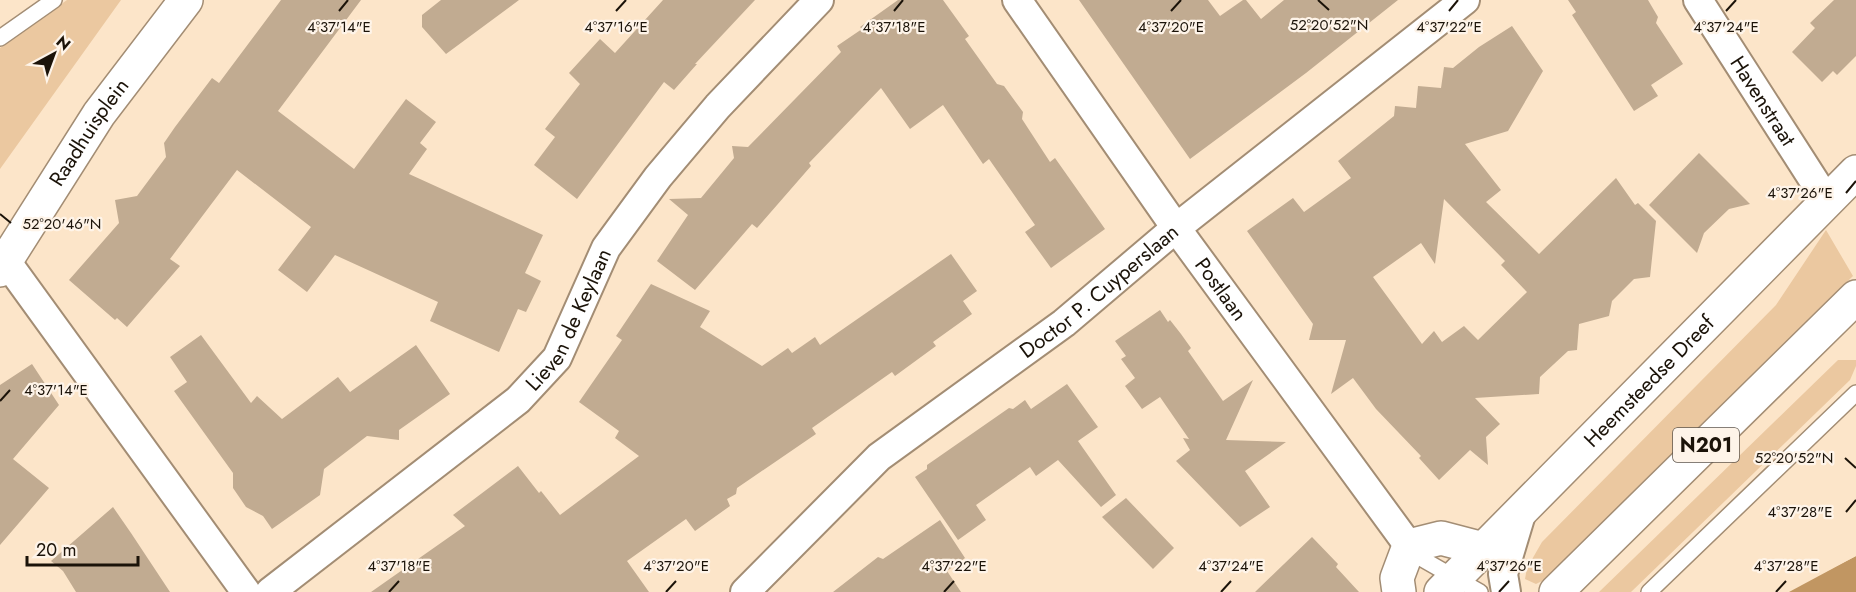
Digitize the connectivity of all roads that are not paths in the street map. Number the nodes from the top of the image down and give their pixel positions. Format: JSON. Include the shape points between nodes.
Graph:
{"nodes":[{"id":1,"x":54,"y":0,"type":"edge"},
{"id":2,"x":186,"y":0,"type":"edge"},
{"id":3,"x":819,"y":0,"type":"edge"},
{"id":4,"x":1017,"y":0,"type":"edge"},
{"id":5,"x":1465,"y":0,"type":"edge"},
{"id":6,"x":1698,"y":0,"type":"edge"},
{"id":7,"x":0,"y":38,"type":"edge"},
{"id":8,"x":1856,"y":172,"type":"edge"},
{"id":9,"x":1827,"y":201,"type":"junction"},
{"id":10,"x":1176,"y":228,"type":"junction"},
{"id":11,"x":3,"y":265,"type":"edge"},
{"id":12,"x":1856,"y":297,"type":"edge"},
{"id":13,"x":1856,"y":393,"type":"edge"},
{"id":14,"x":1522,"y":510,"type":"junction"},
{"id":15,"x":1483,"y":549,"type":"junction"},
{"id":16,"x":1413,"y":551,"type":"junction"},
{"id":17,"x":1459,"y":587,"type":"edge"},
{"id":18,"x":246,"y":592,"type":"edge"},
{"id":19,"x":270,"y":592,"type":"edge"},
{"id":20,"x":745,"y":592,"type":"edge"},
{"id":21,"x":1399,"y":592,"type":"edge"},
{"id":22,"x":1506,"y":592,"type":"edge"},
{"id":23,"x":1556,"y":592,"type":"edge"},
{"id":24,"x":1649,"y":592,"type":"edge"}],
"edges":[{"from":1,"to":7,"type":"lane"},
{"from":2,"to":11,"type":"main road","name":"Raadhuisplein","via":[[99,114]]},
{"from":3,"to":19,"type":"street","name":"Lieven de Keylaan","via":[[718,106],[658,177],[606,248],[557,358],[518,400]]},
{"from":4,"to":10,"type":"street","name":"Postlaan"},
{"from":5,"to":10,"type":"street","name":"Doctor P. Cuyperslaan"},
{"from":6,"to":9,"type":"street","name":"Havenstraat"},
{"from":8,"to":9,"type":"main road","name":"Heemsteedse Dreef"},
{"from":9,"to":14,"type":"main road","name":"Heemsteedse Dreef"},
{"from":10,"to":16,"type":"street","name":"Postlaan"},
{"from":10,"to":20,"type":"street","name":"Doctor P. Cuyperslaan","via":[[1064,323],[879,457]]},
{"from":11,"to":18,"type":"street"},
{"from":12,"to":23,"type":"main road","number":"N201"},
{"from":13,"to":24,"type":"lane"},
{"from":14,"to":15,"type":"main road","name":"Heemsteedse Dreef"},
{"from":14,"to":22,"type":"street","via":[[1503,574]]},
{"from":15,"to":16,"type":"main road","via":[[1441,538]]},
{"from":15,"to":17,"type":"main road","name":"Heemsteedse Dreef"},
{"from":16,"to":17,"type":"lane"},
{"from":16,"to":21,"type":"main road","via":[[1397,578]]}]}
